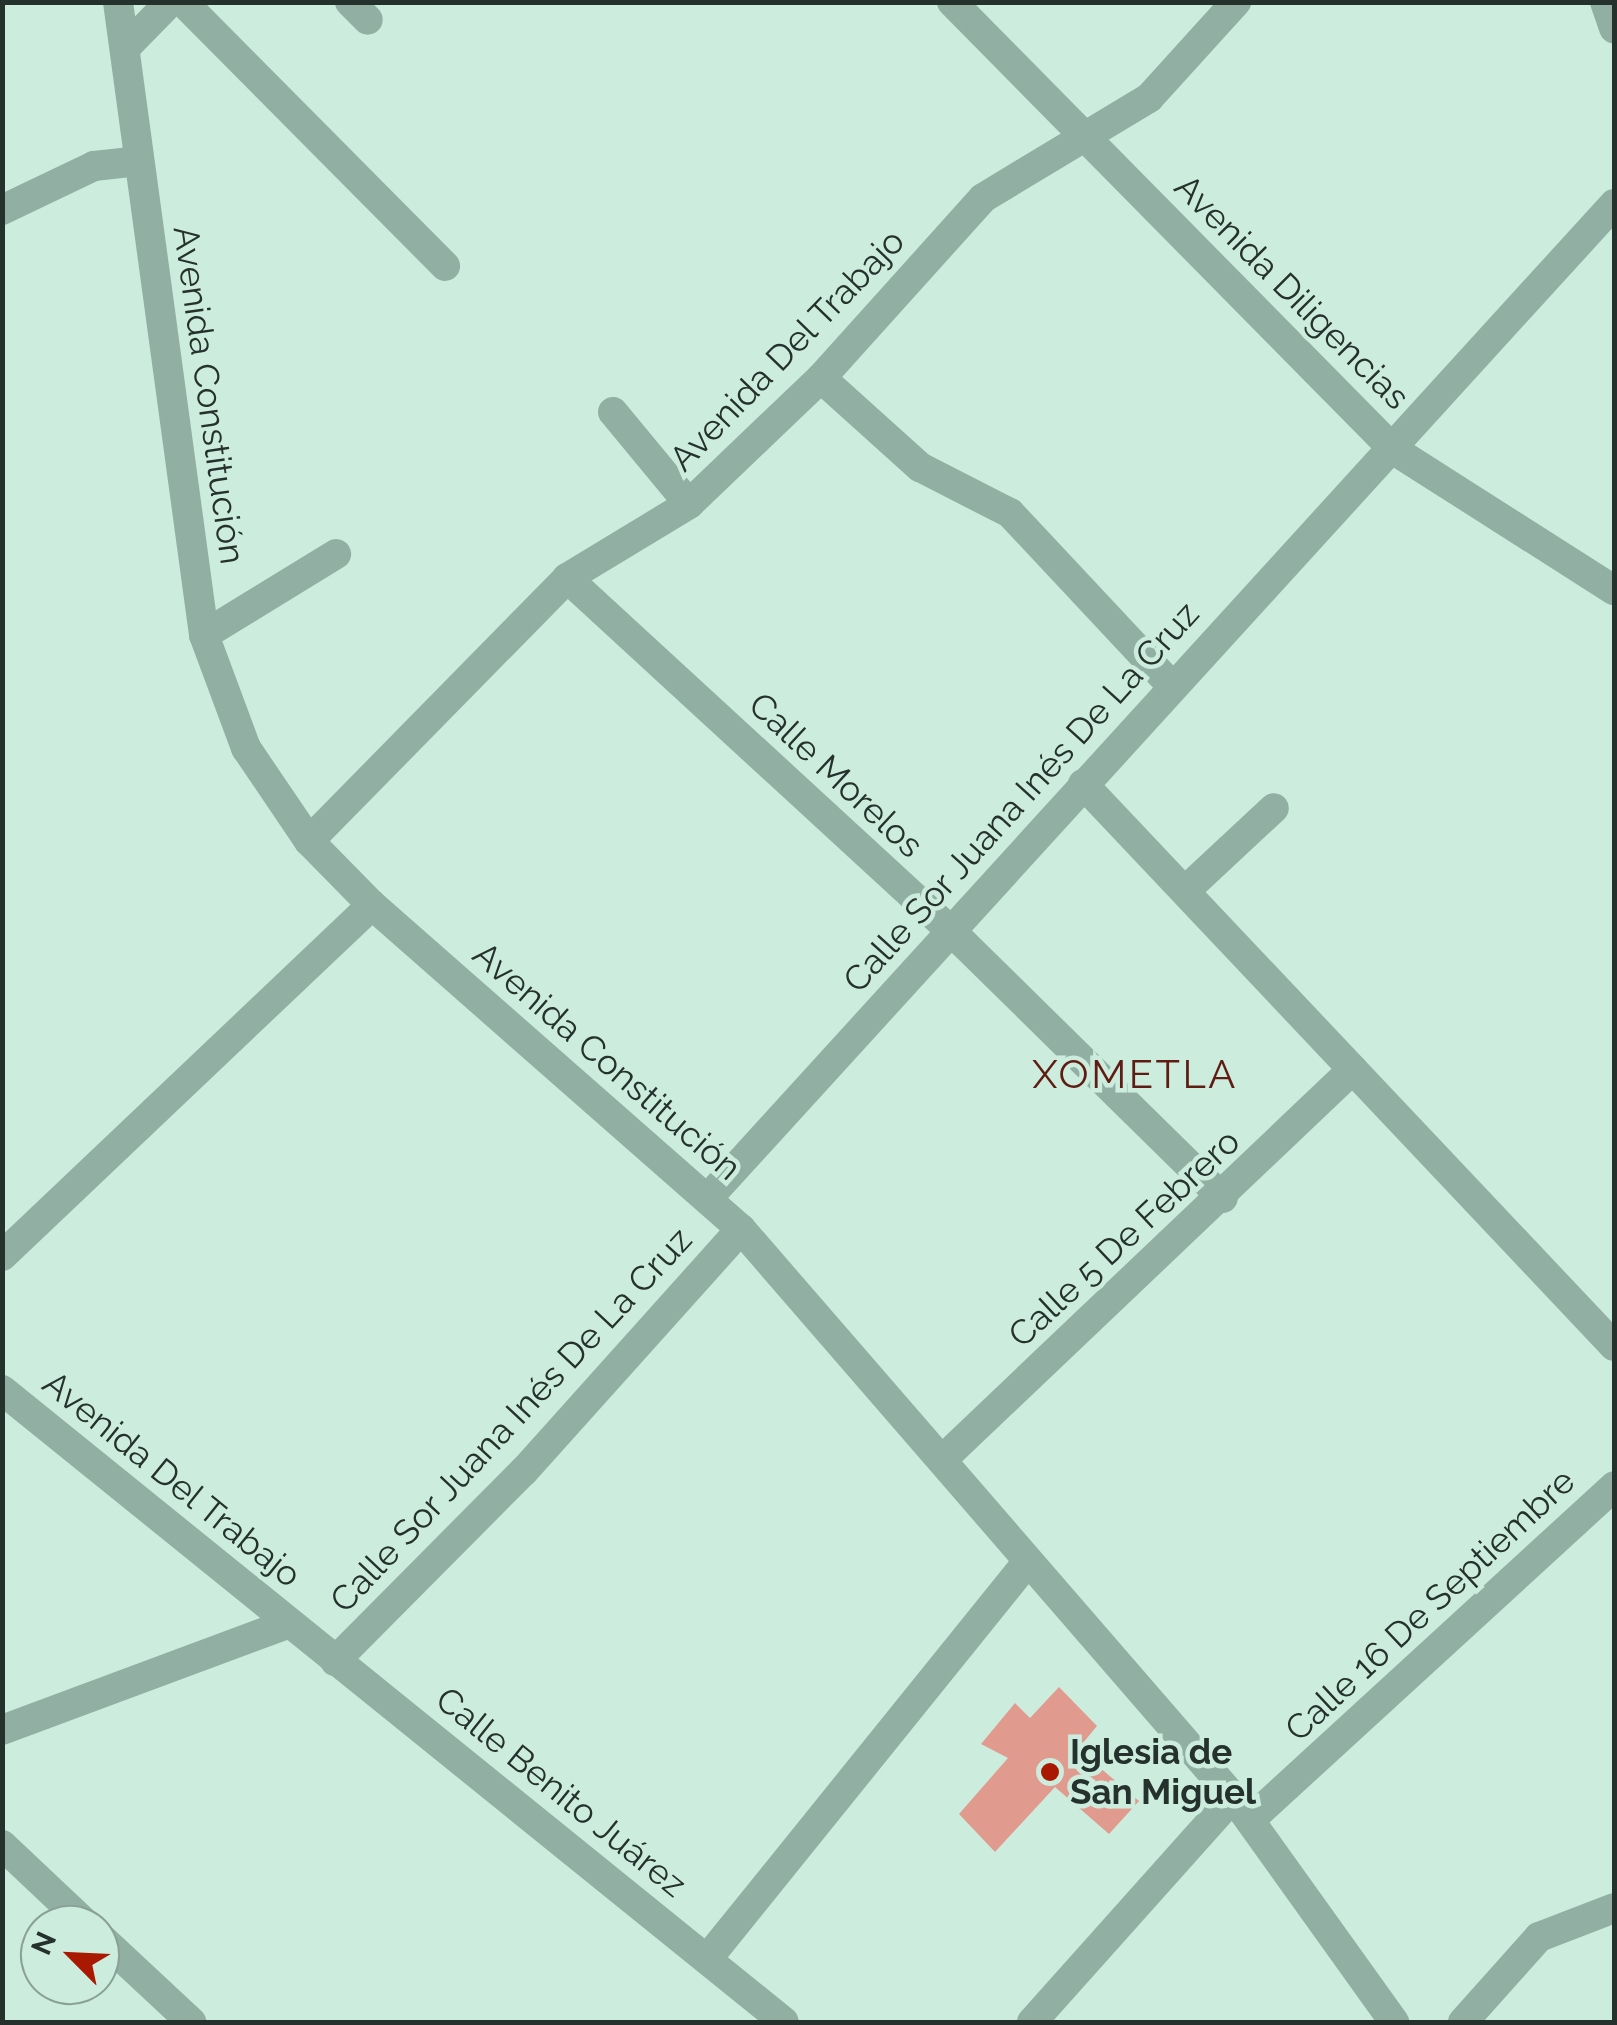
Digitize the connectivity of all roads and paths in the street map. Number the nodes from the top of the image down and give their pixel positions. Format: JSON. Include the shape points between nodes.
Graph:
{"nodes":[{"id":1,"x":118,"y":2,"type":"edge"},
{"id":2,"x":170,"y":2,"type":"edge"},
{"id":3,"x":182,"y":2,"type":"edge"},
{"id":4,"x":952,"y":2,"type":"edge"},
{"id":5,"x":1236,"y":2,"type":"edge"},
{"id":6,"x":1605,"y":2,"type":"edge"},
{"id":7,"x":1614,"y":28,"type":"edge"},
{"id":8,"x":125,"y":48,"type":"junction"},
{"id":9,"x":1081,"y":132,"type":"junction"},
{"id":10,"x":139,"y":161,"type":"junction"},
{"id":11,"x":1614,"y":204,"type":"edge"},
{"id":12,"x":2,"y":210,"type":"edge"},
{"id":13,"x":445,"y":266,"type":"dead end"},
{"id":14,"x":821,"y":378,"type":"junction"},
{"id":15,"x":613,"y":412,"type":"dead end"},
{"id":16,"x":1394,"y":450,"type":"junction"},
{"id":17,"x":689,"y":504,"type":"junction"},
{"id":18,"x":336,"y":554,"type":"dead end"},
{"id":19,"x":567,"y":578,"type":"junction"},
{"id":20,"x":1614,"y":590,"type":"edge"},
{"id":21,"x":204,"y":636,"type":"junction"},
{"id":22,"x":1170,"y":685,"type":"junction"},
{"id":23,"x":1082,"y":784,"type":"junction"},
{"id":24,"x":1274,"y":808,"type":"dead end"},
{"id":25,"x":309,"y":841,"type":"junction"},
{"id":26,"x":1186,"y":890,"type":"junction"},
{"id":27,"x":372,"y":905,"type":"junction"},
{"id":28,"x":951,"y":931,"type":"junction"},
{"id":29,"x":1354,"y":1068,"type":"junction"},
{"id":30,"x":708,"y":1198,"type":"junction"},
{"id":31,"x":1222,"y":1198,"type":"junction"},
{"id":32,"x":742,"y":1230,"type":"junction"},
{"id":33,"x":2,"y":1256,"type":"edge"},
{"id":34,"x":1614,"y":1346,"type":"edge"},
{"id":35,"x":2,"y":1390,"type":"edge"},
{"id":36,"x":944,"y":1458,"type":"junction"},
{"id":37,"x":1614,"y":1486,"type":"edge"},
{"id":38,"x":1026,"y":1565,"type":"junction"},
{"id":39,"x":289,"y":1623,"type":"junction"},
{"id":40,"x":335,"y":1660,"type":"junction"},
{"id":41,"x":2,"y":1730,"type":"edge"},
{"id":42,"x":1242,"y":1809,"type":"junction"},
{"id":43,"x":2,"y":1845,"type":"edge"},
{"id":44,"x":66,"y":1905,"type":"edge"},
{"id":45,"x":1614,"y":1908,"type":"edge"},
{"id":46,"x":120,"y":1956,"type":"edge"},
{"id":47,"x":708,"y":1958,"type":"junction"},
{"id":48,"x":191,"y":2022,"type":"edge"},
{"id":49,"x":784,"y":2022,"type":"edge"},
{"id":50,"x":1032,"y":2022,"type":"edge"},
{"id":51,"x":1394,"y":2022,"type":"edge"},
{"id":52,"x":1463,"y":2022,"type":"edge"}],
"edges":[{"from":1,"to":8,"type":"street","name":"Avenida Constitución"},
{"from":2,"to":8,"type":"street"},
{"from":3,"to":13,"type":"street"},
{"from":4,"to":9,"type":"street","name":"Avenida Diligencias"},
{"from":5,"to":9,"type":"street","name":"Avenida Del Trabajo","via":[[1149,98]]},
{"from":6,"to":7,"type":"street"},
{"from":8,"to":10,"type":"street","name":"Avenida Constitución"},
{"from":9,"to":14,"type":"street","name":"Avenida Del Trabajo","via":[[984,198]]},
{"from":9,"to":16,"type":"street","name":"Avenida Diligencias"},
{"from":10,"to":12,"type":"street","via":[[94,166]]},
{"from":10,"to":21,"type":"street","name":"Avenida Constitución"},
{"from":11,"to":16,"type":"street","name":"Calle Sor Juana Inés De La Cruz"},
{"from":14,"to":17,"type":"street","name":"Avenida Del Trabajo"},
{"from":14,"to":22,"type":"street","via":[[920,467],[1010,513]]},
{"from":15,"to":17,"type":"street"},
{"from":16,"to":20,"type":"street","name":"Avenida Diligencias"},
{"from":16,"to":22,"type":"street","name":"Calle Sor Juana Inés De La Cruz"},
{"from":17,"to":19,"type":"street","name":"Avenida Del Trabajo"},
{"from":18,"to":21,"type":"street"},
{"from":19,"to":25,"type":"street","name":"Avenida Del Trabajo"},
{"from":19,"to":28,"type":"street","name":"Calle Morelos"},
{"from":21,"to":25,"type":"street","name":"Avenida Constitución","via":[[246,748]]},
{"from":22,"to":23,"type":"street","name":"Calle Sor Juana Inés De La Cruz"},
{"from":23,"to":26,"type":"street"},
{"from":23,"to":28,"type":"street","name":"Calle Sor Juana Inés De La Cruz"},
{"from":24,"to":26,"type":"street"},
{"from":25,"to":27,"type":"street","name":"Avenida Constitución"},
{"from":26,"to":29,"type":"street"},
{"from":27,"to":30,"type":"street","name":"Avenida Constitución"},
{"from":27,"to":33,"type":"street"},
{"from":28,"to":30,"type":"street","name":"Calle Sor Juana Inés De La Cruz"},
{"from":28,"to":31,"type":"street","name":"Calle Morelos"},
{"from":29,"to":31,"type":"street","name":"Calle 5 De Febrero"},
{"from":29,"to":34,"type":"street"},
{"from":30,"to":32,"type":"street","name":"Avenida Constitución"},
{"from":31,"to":36,"type":"street","name":"Calle 5 De Febrero"},
{"from":32,"to":36,"type":"street","name":"Avenida Constitución"},
{"from":32,"to":40,"type":"street","name":"Calle Sor Juana Inés De La Cruz","via":[[524,1471]]},
{"from":35,"to":39,"type":"street","name":"Avenida Del Trabajo"},
{"from":36,"to":38,"type":"street","name":"Avenida Constitución"},
{"from":37,"to":42,"type":"street","name":"Calle 16 De Septiembre"},
{"from":38,"to":42,"type":"street","name":"Avenida Constitución"},
{"from":38,"to":47,"type":"street"},
{"from":39,"to":40,"type":"street","name":"Calle Benito Juárez"},
{"from":39,"to":41,"type":"street","name":"Avenida Del Trabajo"},
{"from":40,"to":47,"type":"street","name":"Calle Benito Juárez"},
{"from":42,"to":50,"type":"street","name":"Calle 16 De Septiembre"},
{"from":42,"to":51,"type":"street","name":"Avenida Constitución"},
{"from":43,"to":44,"type":"street"},
{"from":45,"to":52,"type":"street","via":[[1539,1937]]},
{"from":46,"to":48,"type":"street"},
{"from":47,"to":49,"type":"street","name":"Calle Benito Juárez"}]}
